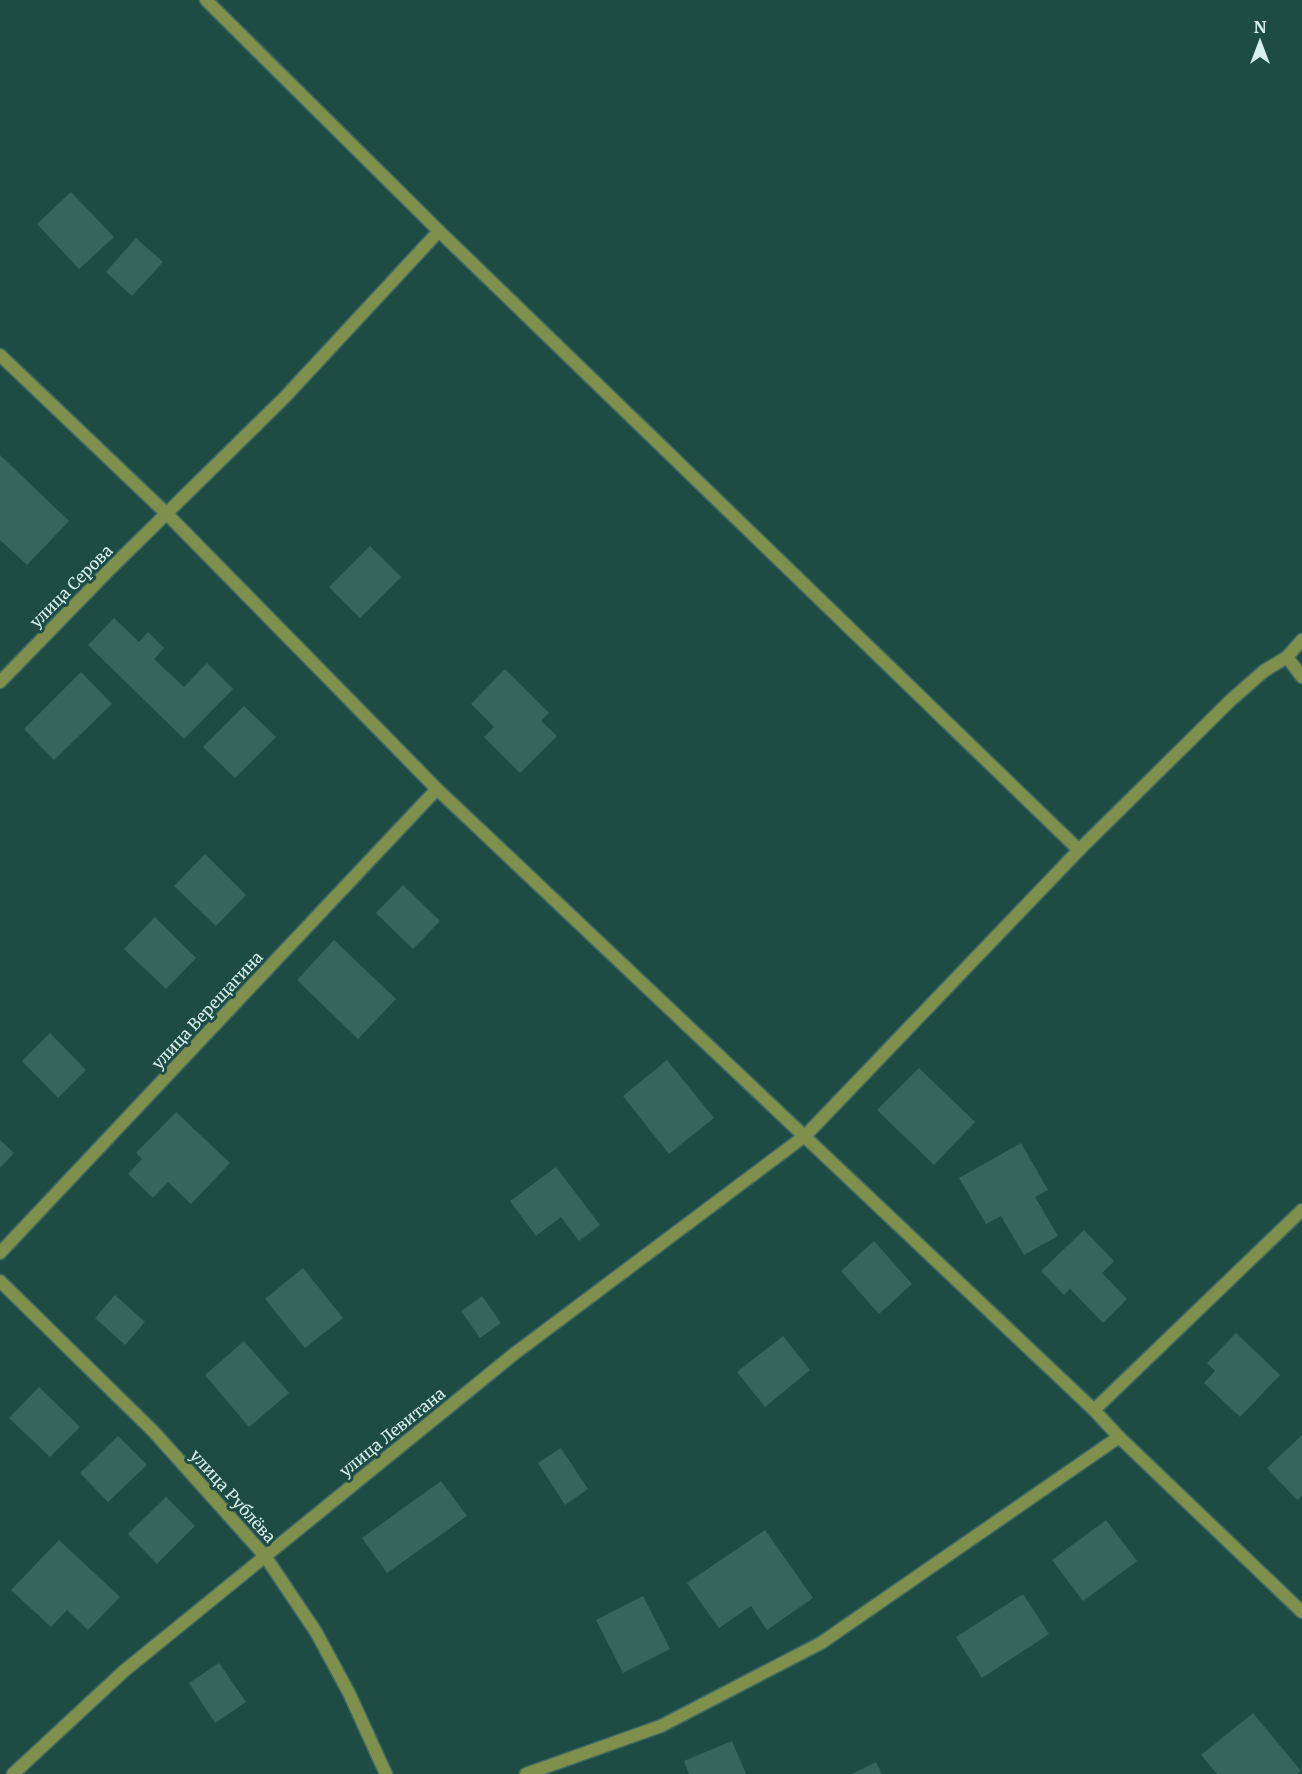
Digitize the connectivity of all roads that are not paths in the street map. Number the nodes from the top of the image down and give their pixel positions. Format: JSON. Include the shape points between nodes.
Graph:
{"nodes":[{"id":1,"x":206,"y":0,"type":"edge"},
{"id":2,"x":439,"y":231,"type":"junction"},
{"id":3,"x":0,"y":355,"type":"edge"},
{"id":4,"x":167,"y":514,"type":"junction"},
{"id":5,"x":1302,"y":640,"type":"edge"},
{"id":6,"x":1287,"y":657,"type":"junction"},
{"id":7,"x":1302,"y":677,"type":"edge"},
{"id":8,"x":0,"y":682,"type":"edge"},
{"id":9,"x":437,"y":789,"type":"junction"},
{"id":10,"x":1079,"y":850,"type":"junction"},
{"id":11,"x":806,"y":1136,"type":"junction"},
{"id":12,"x":1302,"y":1210,"type":"edge"},
{"id":13,"x":0,"y":1253,"type":"edge"},
{"id":14,"x":0,"y":1281,"type":"edge"},
{"id":15,"x":1094,"y":1410,"type":"junction"},
{"id":16,"x":1119,"y":1437,"type":"junction"},
{"id":17,"x":265,"y":1556,"type":"junction"},
{"id":18,"x":1302,"y":1612,"type":"edge"},
{"id":19,"x":14,"y":1774,"type":"edge"},
{"id":20,"x":386,"y":1774,"type":"edge"},
{"id":21,"x":526,"y":1774,"type":"edge"}],
"edges":[{"from":1,"to":2,"type":"street"},
{"from":2,"to":4,"type":"street","name":"улица Серова","via":[[285,396]]},
{"from":2,"to":10,"type":"street"},
{"from":3,"to":4,"type":"street"},
{"from":4,"to":8,"type":"street","name":"улица Серова"},
{"from":4,"to":9,"type":"street"},
{"from":5,"to":6,"type":"street","name":"улица Левитана"},
{"from":6,"to":7,"type":"street"},
{"from":6,"to":10,"type":"street","name":"улица Левитана","via":[[1231,700]]},
{"from":9,"to":11,"type":"street"},
{"from":9,"to":13,"type":"street","name":"улица Верещагина"},
{"from":10,"to":11,"type":"street","name":"улица Левитана"},
{"from":11,"to":15,"type":"street"},
{"from":11,"to":17,"type":"street","name":"улица Левитана","via":[[514,1354]]},
{"from":12,"to":15,"type":"street"},
{"from":14,"to":17,"type":"street","name":"улица Рублёва","via":[[154,1432]]},
{"from":15,"to":16,"type":"street"},
{"from":16,"to":18,"type":"street"},
{"from":16,"to":21,"type":"street","via":[[821,1643],[661,1726]]},
{"from":17,"to":19,"type":"street","name":"улица Левитана","via":[[124,1671]]},
{"from":17,"to":20,"type":"street","name":"улица Рублёва","via":[[316,1632]]}]}
